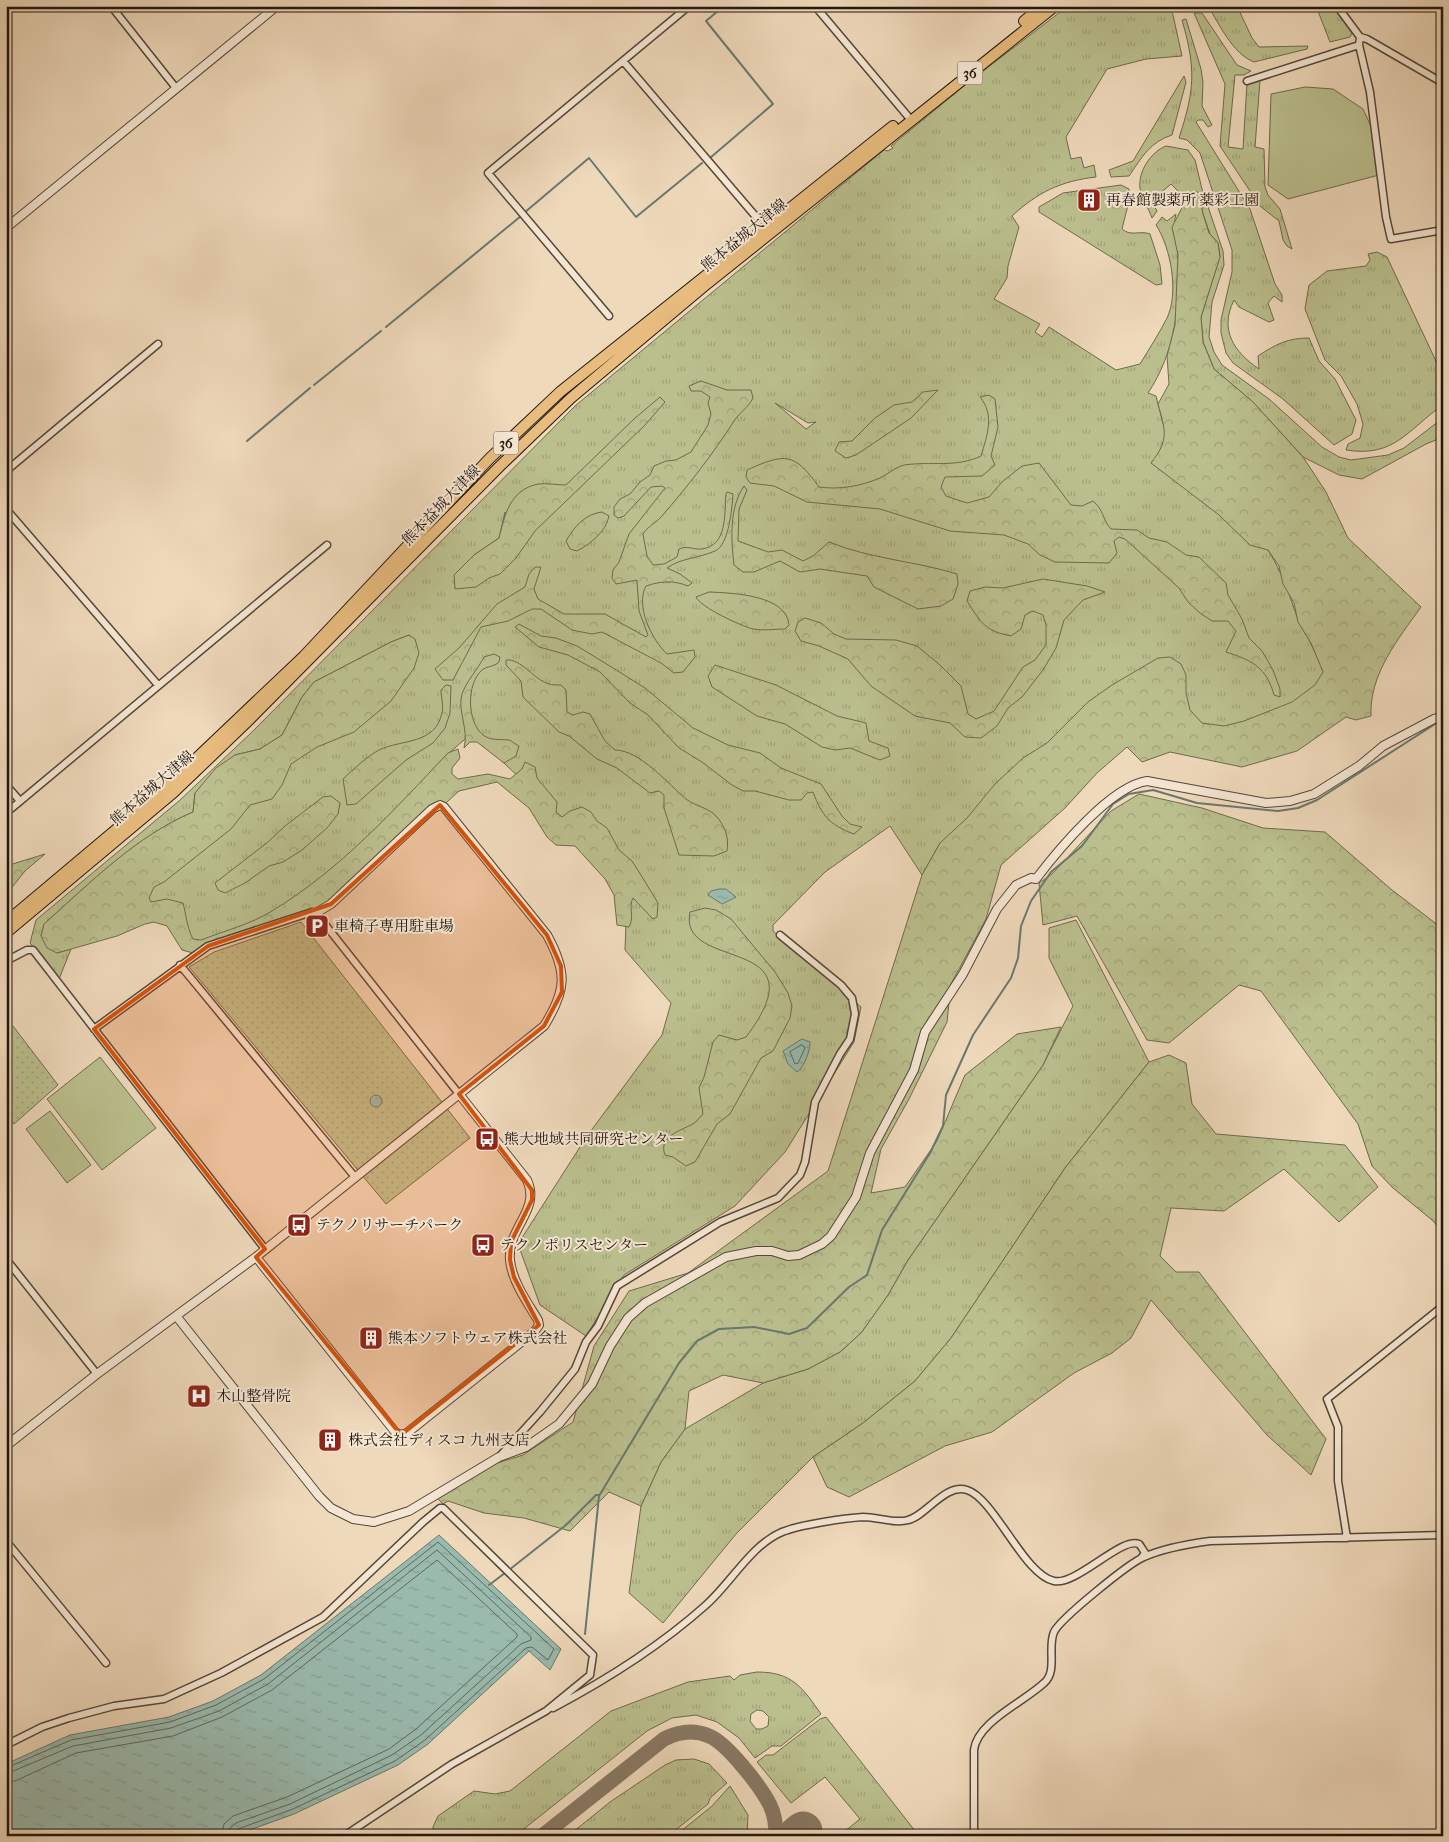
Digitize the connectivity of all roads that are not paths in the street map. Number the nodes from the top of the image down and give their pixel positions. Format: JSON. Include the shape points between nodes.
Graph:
{"nodes":[{"id":1,"x":111,"y":6,"type":"edge"},
{"id":2,"x":277,"y":6,"type":"edge"},
{"id":3,"x":689,"y":6,"type":"edge"},
{"id":4,"x":815,"y":6,"type":"edge"},
{"id":5,"x":1042,"y":6,"type":"edge"},
{"id":6,"x":1055,"y":6,"type":"edge"},
{"id":7,"x":1337,"y":6,"type":"edge"},
{"id":8,"x":1360,"y":41,"type":"junction"},
{"id":9,"x":623,"y":61,"type":"junction"},
{"id":10,"x":1247,"y":81,"type":"dead end"},
{"id":11,"x":1443,"y":83,"type":"edge"},
{"id":12,"x":176,"y":88,"type":"junction"},
{"id":13,"x":908,"y":118,"type":"junction"},
{"id":14,"x":756,"y":218,"type":"dead end"},
{"id":15,"x":6,"y":228,"type":"edge"},
{"id":16,"x":1443,"y":230,"type":"edge"},
{"id":17,"x":609,"y":316,"type":"dead end"},
{"id":18,"x":158,"y":344,"type":"dead end"},
{"id":19,"x":6,"y":471,"type":"edge"},
{"id":20,"x":6,"y":509,"type":"edge"},
{"id":21,"x":327,"y":545,"type":"dead end"},
{"id":22,"x":158,"y":685,"type":"junction"},
{"id":23,"x":1443,"y":717,"type":"edge"},
{"id":24,"x":6,"y":785,"type":"edge"},
{"id":25,"x":20,"y":801,"type":"junction"},
{"id":26,"x":6,"y":813,"type":"edge"},
{"id":27,"x":316,"y":913,"type":"junction"},
{"id":28,"x":6,"y":922,"type":"edge"},
{"id":29,"x":6,"y":933,"type":"edge"},
{"id":30,"x":780,"y":935,"type":"dead end"},
{"id":31,"x":6,"y":961,"type":"edge"},
{"id":32,"x":180,"y":964,"type":"junction"},
{"id":33,"x":94,"y":1029,"type":"junction"},
{"id":34,"x":459,"y":1094,"type":"junction"},
{"id":35,"x":355,"y":1177,"type":"junction"},
{"id":36,"x":265,"y":1249,"type":"junction"},
{"id":37,"x":256,"y":1257,"type":"junction"},
{"id":38,"x":6,"y":1259,"type":"edge"},
{"id":39,"x":1443,"y":1306,"type":"edge"},
{"id":40,"x":177,"y":1317,"type":"junction"},
{"id":41,"x":97,"y":1374,"type":"junction"},
{"id":42,"x":6,"y":1446,"type":"edge"},
{"id":43,"x":499,"y":1457,"type":"junction"},
{"id":44,"x":1443,"y":1535,"type":"edge"},
{"id":45,"x":1348,"y":1538,"type":"junction"},
{"id":46,"x":6,"y":1541,"type":"edge"},
{"id":47,"x":1142,"y":1557,"type":"junction"},
{"id":48,"x":106,"y":1663,"type":"dead end"},
{"id":49,"x":6,"y":1745,"type":"edge"},
{"id":50,"x":452,"y":1764,"type":"junction"},
{"id":51,"x":344,"y":1836,"type":"edge"},
{"id":52,"x":974,"y":1836,"type":"edge"}],
"edges":[{"from":1,"to":12,"type":"street"},
{"from":2,"to":12,"type":"street"},
{"from":3,"to":9,"type":"street"},
{"from":4,"to":13,"type":"street"},
{"from":5,"to":13,"type":"main road","name":"熊本益城大津線","number":"36"},
{"from":6,"to":13,"type":"main road","name":"熊本益城大津線","number":"36"},
{"from":7,"to":8,"type":"street"},
{"from":8,"to":10,"type":"street"},
{"from":8,"to":11,"type":"street","via":[[1367,39]]},
{"from":8,"to":16,"type":"street","via":[[1391,238]]},
{"from":9,"to":14,"type":"street"},
{"from":9,"to":17,"type":"street","via":[[488,174]]},
{"from":12,"to":15,"type":"street"},
{"from":13,"to":28,"type":"main road","name":"熊本益城大津線","number":"36","via":[[560,392],[490,458],[290,670],[163,790]]},
{"from":13,"to":29,"type":"main road","name":"熊本益城大津線","number":"36","via":[[571,398],[240,729],[172,793]]},
{"from":18,"to":19,"type":"street"},
{"from":20,"to":22,"type":"street"},
{"from":21,"to":22,"type":"street"},
{"from":22,"to":25,"type":"street"},
{"from":23,"to":43,"type":"street","via":[[1383,746],[1359,766],[1314,794],[1290,801],[1266,803],[1147,781],[1130,786],[1110,799],[1064,845],[1036,879],[1016,885],[997,909],[963,974],[925,1032],[914,1070],[870,1154],[856,1197],[830,1236],[822,1244],[799,1255],[756,1251],[726,1257],[645,1303],[628,1318],[592,1384],[559,1424],[526,1447]]},
{"from":24,"to":25,"type":"street"},
{"from":25,"to":26,"type":"street"},
{"from":27,"to":32,"type":"street","via":[[208,946]]},
{"from":27,"to":34,"type":"street"},
{"from":27,"to":34,"type":"street","via":[[440,805],[547,935],[561,966],[562,992],[558,1004],[544,1026]]},
{"from":30,"to":43,"type":"street","via":[[841,986],[852,998],[856,1014],[850,1039],[815,1102],[806,1162],[800,1175],[778,1198],[720,1222],[617,1286],[575,1369]]},
{"from":31,"to":33,"type":"street","via":[[33,950]]},
{"from":32,"to":33,"type":"street"},
{"from":32,"to":35,"type":"street"},
{"from":33,"to":36,"type":"street"},
{"from":34,"to":35,"type":"street"},
{"from":34,"to":37,"type":"street","via":[[532,1190],[532,1200],[512,1242],[510,1260],[514,1277],[538,1320],[535,1331],[401,1435],[396,1433]]},
{"from":35,"to":36,"type":"street"},
{"from":36,"to":37,"type":"street"},
{"from":37,"to":40,"type":"street"},
{"from":38,"to":41,"type":"street"},
{"from":39,"to":45,"type":"street","via":[[1327,1399],[1338,1427],[1338,1481]]},
{"from":40,"to":41,"type":"street"},
{"from":40,"to":43,"type":"street","via":[[319,1496],[341,1514],[374,1522],[397,1516]]},
{"from":41,"to":42,"type":"street"},
{"from":44,"to":45,"type":"street"},
{"from":45,"to":47,"type":"street","via":[[1210,1541],[1182,1545]]},
{"from":46,"to":48,"type":"street"},
{"from":47,"to":50,"type":"street","via":[[1145,1553],[1136,1543],[1119,1549],[1065,1580],[1050,1580],[1031,1563],[981,1500],[966,1489],[936,1500],[917,1517],[906,1521],[864,1517],[782,1532],[757,1549],[724,1588],[654,1647],[595,1686]]},
{"from":47,"to":52,"type":"street","via":[[1062,1621],[1053,1634],[1051,1670],[1045,1682],[978,1736],[974,1750]]},
{"from":49,"to":50,"type":"street","via":[[69,1718],[114,1706],[164,1699],[220,1673],[323,1617],[443,1508],[594,1658],[590,1675],[546,1711]]},
{"from":50,"to":51,"type":"street"}]}
